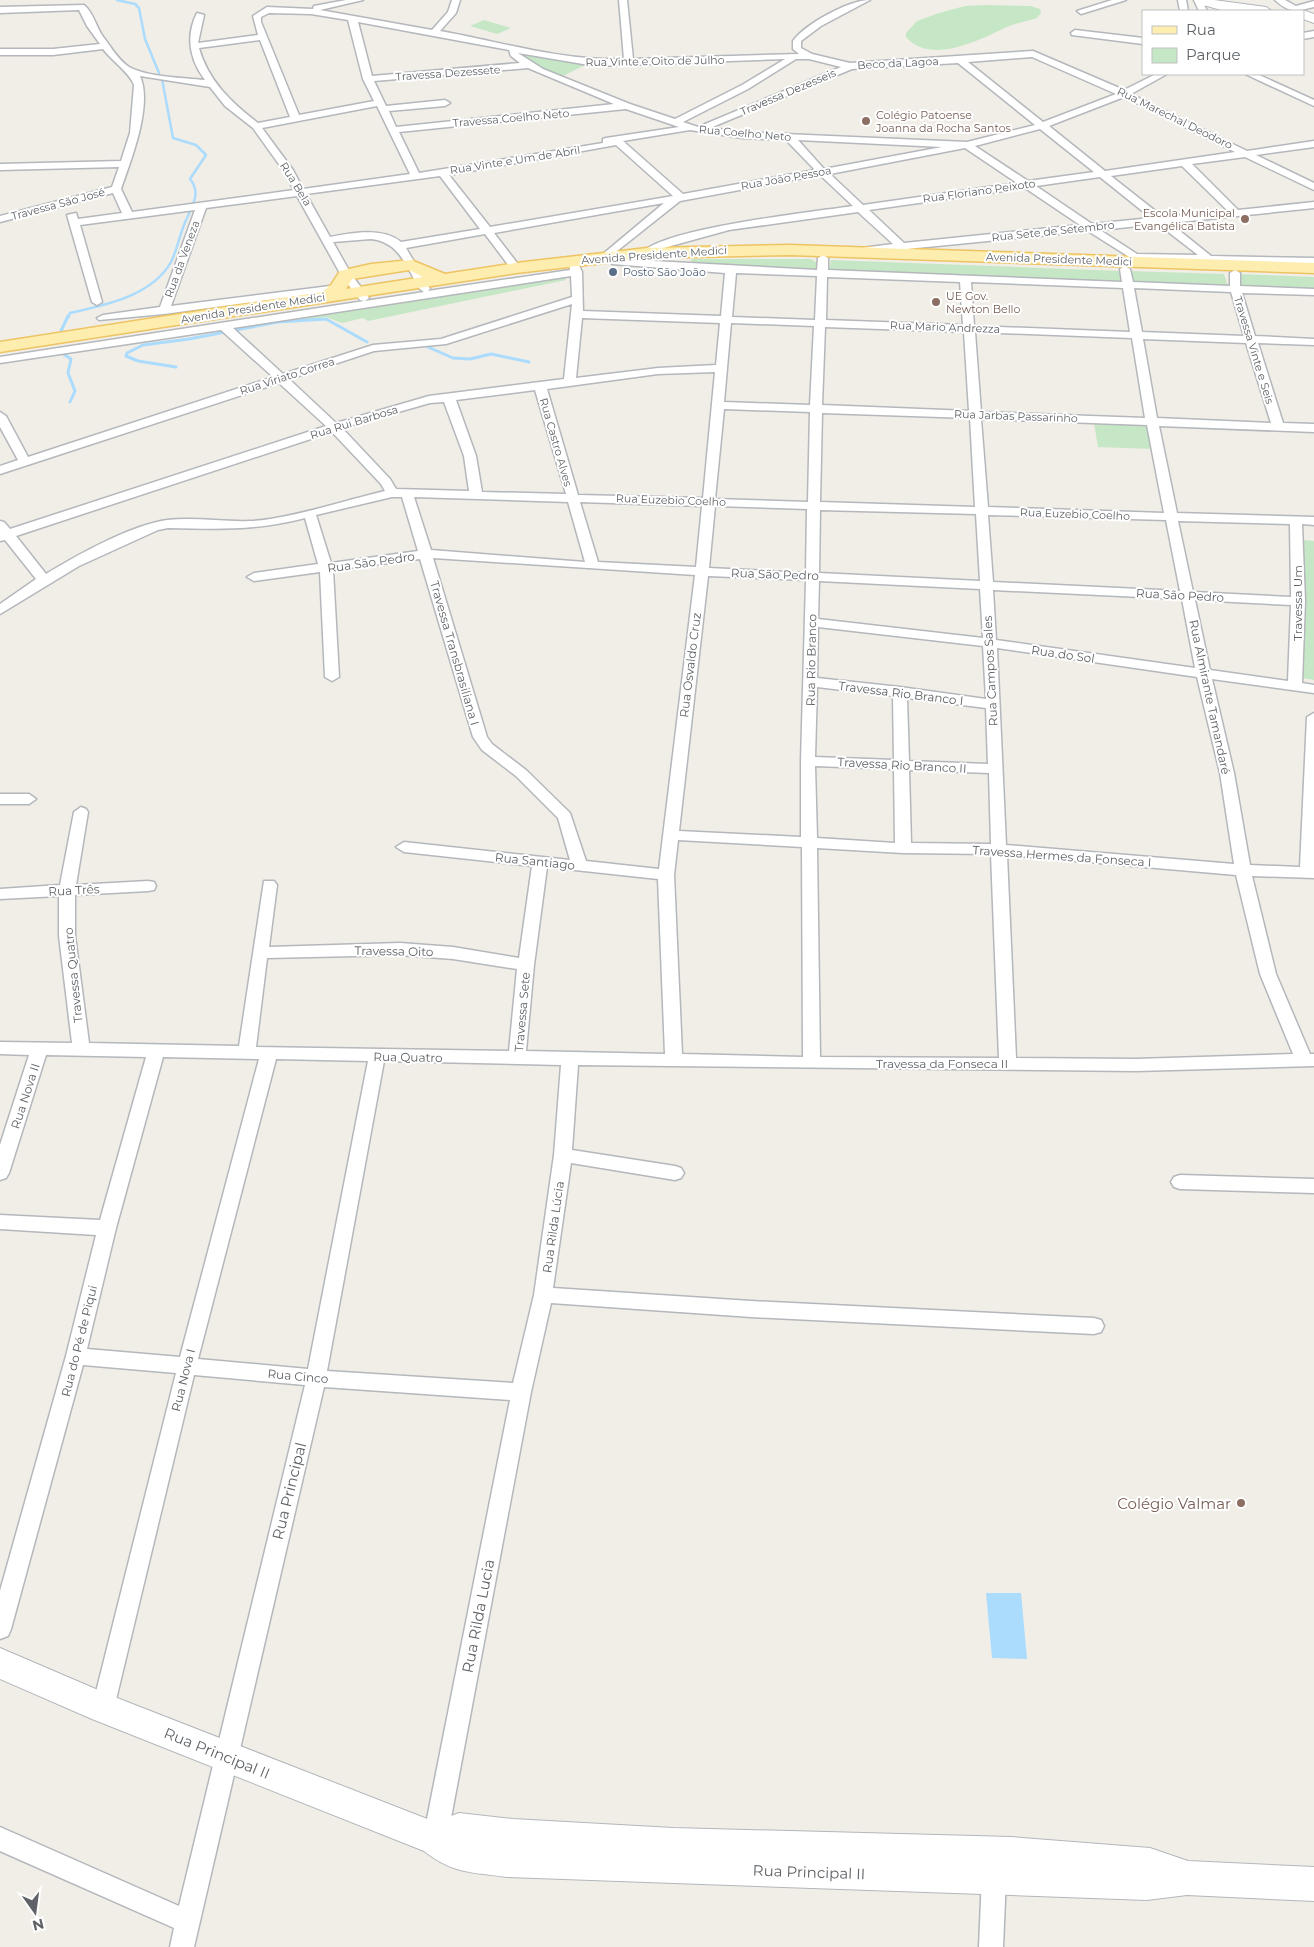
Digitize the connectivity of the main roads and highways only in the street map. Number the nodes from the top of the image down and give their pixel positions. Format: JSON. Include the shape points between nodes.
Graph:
{"nodes":[{"id":1,"x":789,"y":253,"type":"junction"},
{"id":2,"x":575,"y":266,"type":"junction"},
{"id":3,"x":1132,"y":268,"type":"junction"},
{"id":4,"x":1314,"y":268,"type":"edge"},
{"id":5,"x":1262,"y":270,"type":"junction"},
{"id":6,"x":1314,"y":276,"type":"edge"},
{"id":7,"x":443,"y":279,"type":"junction"},
{"id":8,"x":423,"y":285,"type":"junction"},
{"id":9,"x":337,"y":286,"type":"junction"},
{"id":10,"x":362,"y":295,"type":"junction"},
{"id":11,"x":0,"y":347,"type":"edge"},
{"id":12,"x":0,"y":353,"type":"edge"}],
"edges":[{"from":1,"to":2,"type":"main road","name":"Avenida Presidente Medici","via":[[648,256]]},
{"from":1,"to":3,"type":"main road","name":"Avenida Presidente Medici","via":[[852,252]]},
{"from":1,"to":3,"type":"main road","name":"Avenida Presidente Medici","via":[[822,266]]},
{"from":2,"to":7,"type":"main road","name":"Avenida Presidente Medici","via":[[516,268]]},
{"from":2,"to":8,"type":"main road","name":"Avenida Presidente Medici"},
{"from":3,"to":5,"type":"main road","name":"Avenida Presidente Medici","via":[[1211,261]]},
{"from":3,"to":5,"type":"main road","name":"Avenida Presidente Medici","via":[[1235,281]]},
{"from":4,"to":5,"type":"main road","name":"Avenida Presidente Medici"},
{"from":5,"to":6,"type":"main road","name":"Avenida Presidente Medici"},
{"from":7,"to":8,"type":"main road","name":"Avenida Presidente Medici"},
{"from":7,"to":9,"type":"main road","via":[[411,266],[371,269]]},
{"from":8,"to":10,"type":"main road","name":"Avenida Presidente Medici"},
{"from":9,"to":10,"type":"main road","name":"Avenida Presidente Medici"},
{"from":9,"to":11,"type":"main road","name":"Avenida Presidente Medici"},
{"from":10,"to":12,"type":"main road","name":"Avenida Presidente Medici"}]}
